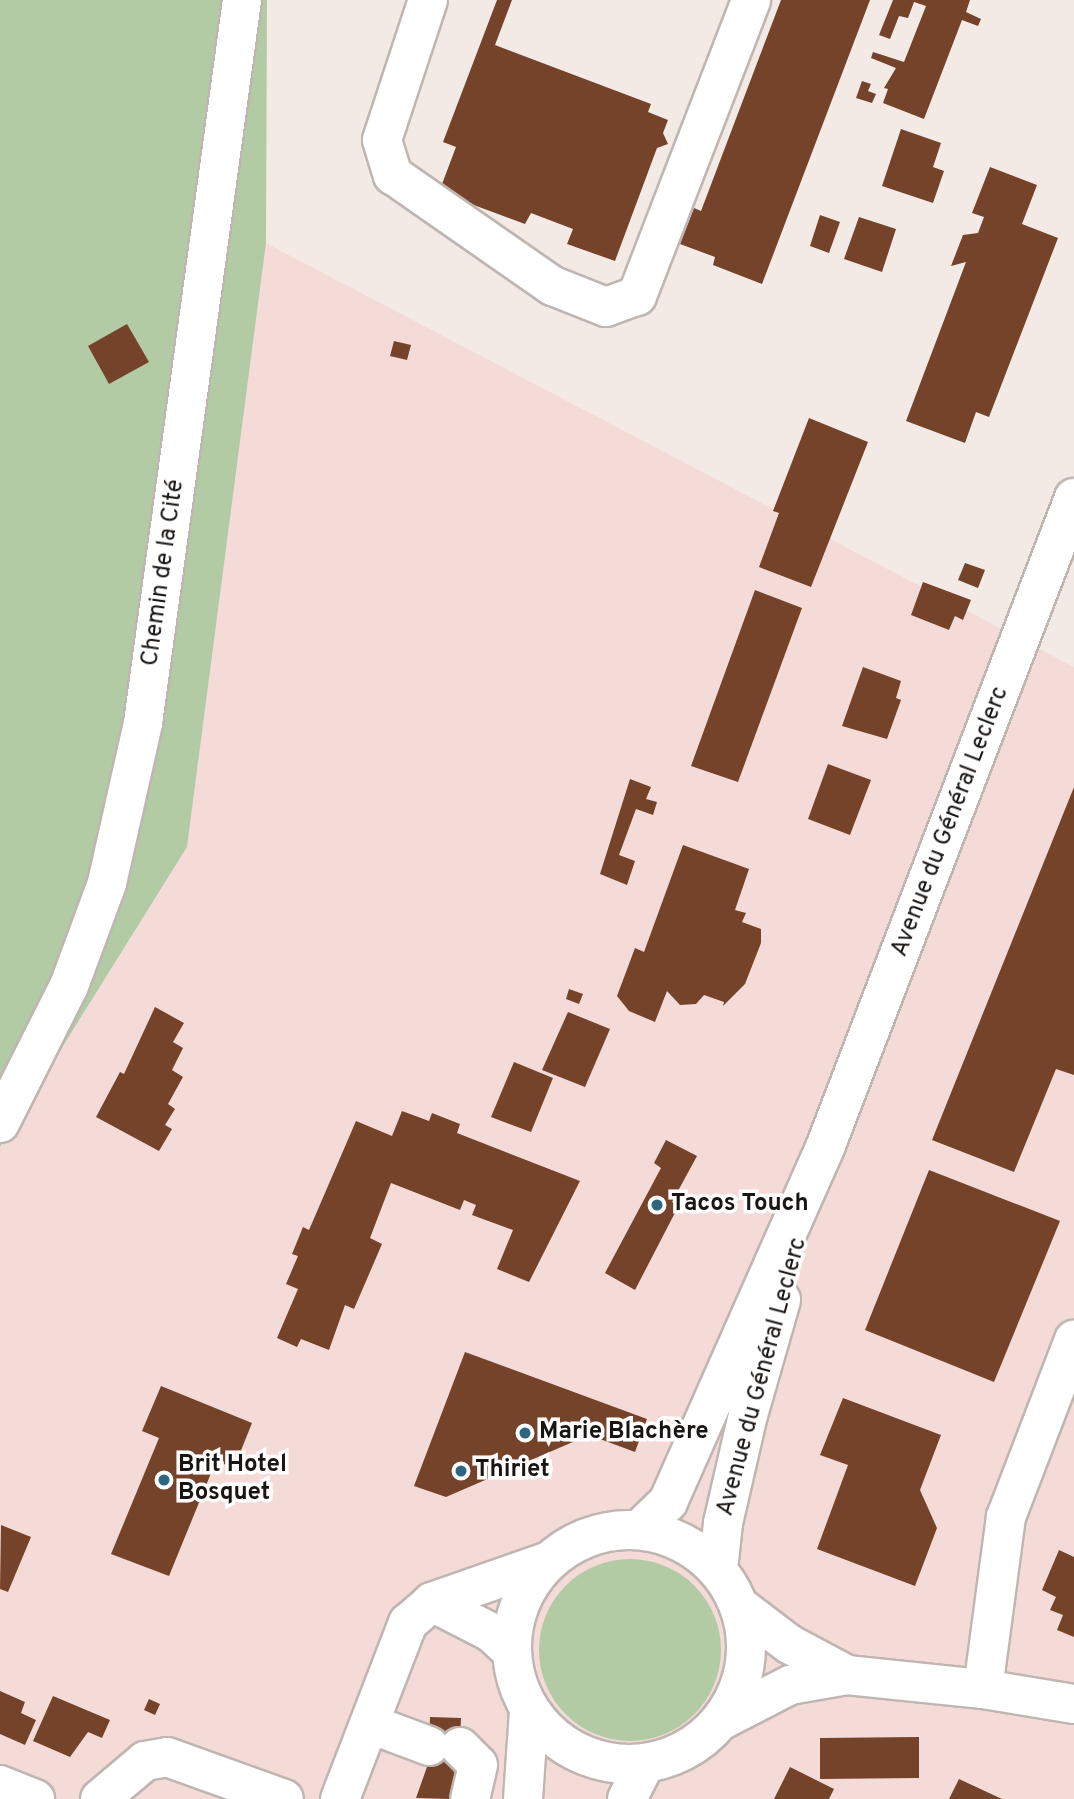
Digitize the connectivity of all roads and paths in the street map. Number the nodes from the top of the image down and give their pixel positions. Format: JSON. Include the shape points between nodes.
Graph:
{"nodes":[{"id":1,"x":242,"y":0,"type":"edge"},
{"id":2,"x":428,"y":0,"type":"edge"},
{"id":3,"x":751,"y":0,"type":"edge"},
{"id":4,"x":1074,"y":498,"type":"edge"},
{"id":5,"x":0,"y":1123,"type":"edge"},
{"id":6,"x":827,"y":1145,"type":"junction"},
{"id":7,"x":1074,"y":1340,"type":"edge"},
{"id":8,"x":640,"y":1529,"type":"junction"},
{"id":9,"x":546,"y":1562,"type":"junction"},
{"id":10,"x":718,"y":1570,"type":"junction"},
{"id":11,"x":432,"y":1602,"type":"junction"},
{"id":12,"x":739,"y":1606,"type":"junction"},
{"id":13,"x":511,"y":1651,"type":"junction"},
{"id":14,"x":847,"y":1675,"type":"junction"},
{"id":15,"x":983,"y":1689,"type":"junction"},
{"id":16,"x":1074,"y":1704,"type":"edge"},
{"id":17,"x":529,"y":1710,"type":"junction"},
{"id":18,"x":720,"y":1721,"type":"junction"},
{"id":19,"x":370,"y":1724,"type":"junction"},
{"id":20,"x":645,"y":1764,"type":"junction"},
{"id":21,"x":0,"y":1785,"type":"edge"},
{"id":22,"x":105,"y":1797,"type":"edge"},
{"id":23,"x":35,"y":1799,"type":"edge"},
{"id":24,"x":284,"y":1799,"type":"edge"},
{"id":25,"x":340,"y":1799,"type":"edge"},
{"id":26,"x":470,"y":1799,"type":"edge"},
{"id":27,"x":523,"y":1799,"type":"edge"},
{"id":28,"x":627,"y":1799,"type":"edge"}],
"edges":[{"from":1,"to":5,"type":"street","name":"Chemin de la Cité","via":[[140,735],[103,895],[69,986]]},
{"from":2,"to":3,"type":"street","via":[[382,141],[393,175],[553,286],[606,307],[636,296]]},
{"from":4,"to":6,"type":"street","name":"Avenue du Général Leclerc"},
{"from":6,"to":8,"type":"street","name":"Avenue du Général Leclerc","via":[[668,1502]]},
{"from":6,"to":10,"type":"street","name":"Avenue du Général Leclerc","via":[[748,1415],[723,1523]]},
{"from":7,"to":15,"type":"street","via":[[1006,1517]]},
{"from":8,"to":9,"type":"street","via":[[600,1534],[569,1545]]},
{"from":8,"to":10,"type":"street","via":[[694,1548]]},
{"from":9,"to":11,"type":"street"},
{"from":9,"to":13,"type":"street","via":[[520,1603]]},
{"from":10,"to":12,"type":"street"},
{"from":11,"to":13,"type":"street","via":[[492,1633]]},
{"from":11,"to":19,"type":"street","via":[[408,1623]]},
{"from":12,"to":14,"type":"street","via":[[789,1644]]},
{"from":12,"to":18,"type":"street","via":[[746,1661],[737,1694]]},
{"from":13,"to":17,"type":"street"},
{"from":14,"to":15,"type":"street"},
{"from":14,"to":18,"type":"street","via":[[790,1685]]},
{"from":15,"to":16,"type":"street"},
{"from":17,"to":20,"type":"street","via":[[559,1742],[586,1757],[618,1765]]},
{"from":17,"to":27,"type":"street"},
{"from":18,"to":20,"type":"street","via":[[678,1754]]},
{"from":19,"to":25,"type":"street"},
{"from":19,"to":26,"type":"street","via":[[444,1746],[478,1765]]},
{"from":20,"to":28,"type":"street"},
{"from":21,"to":23,"type":"street"},
{"from":22,"to":24,"type":"street","via":[[145,1761],[167,1757]]}]}
